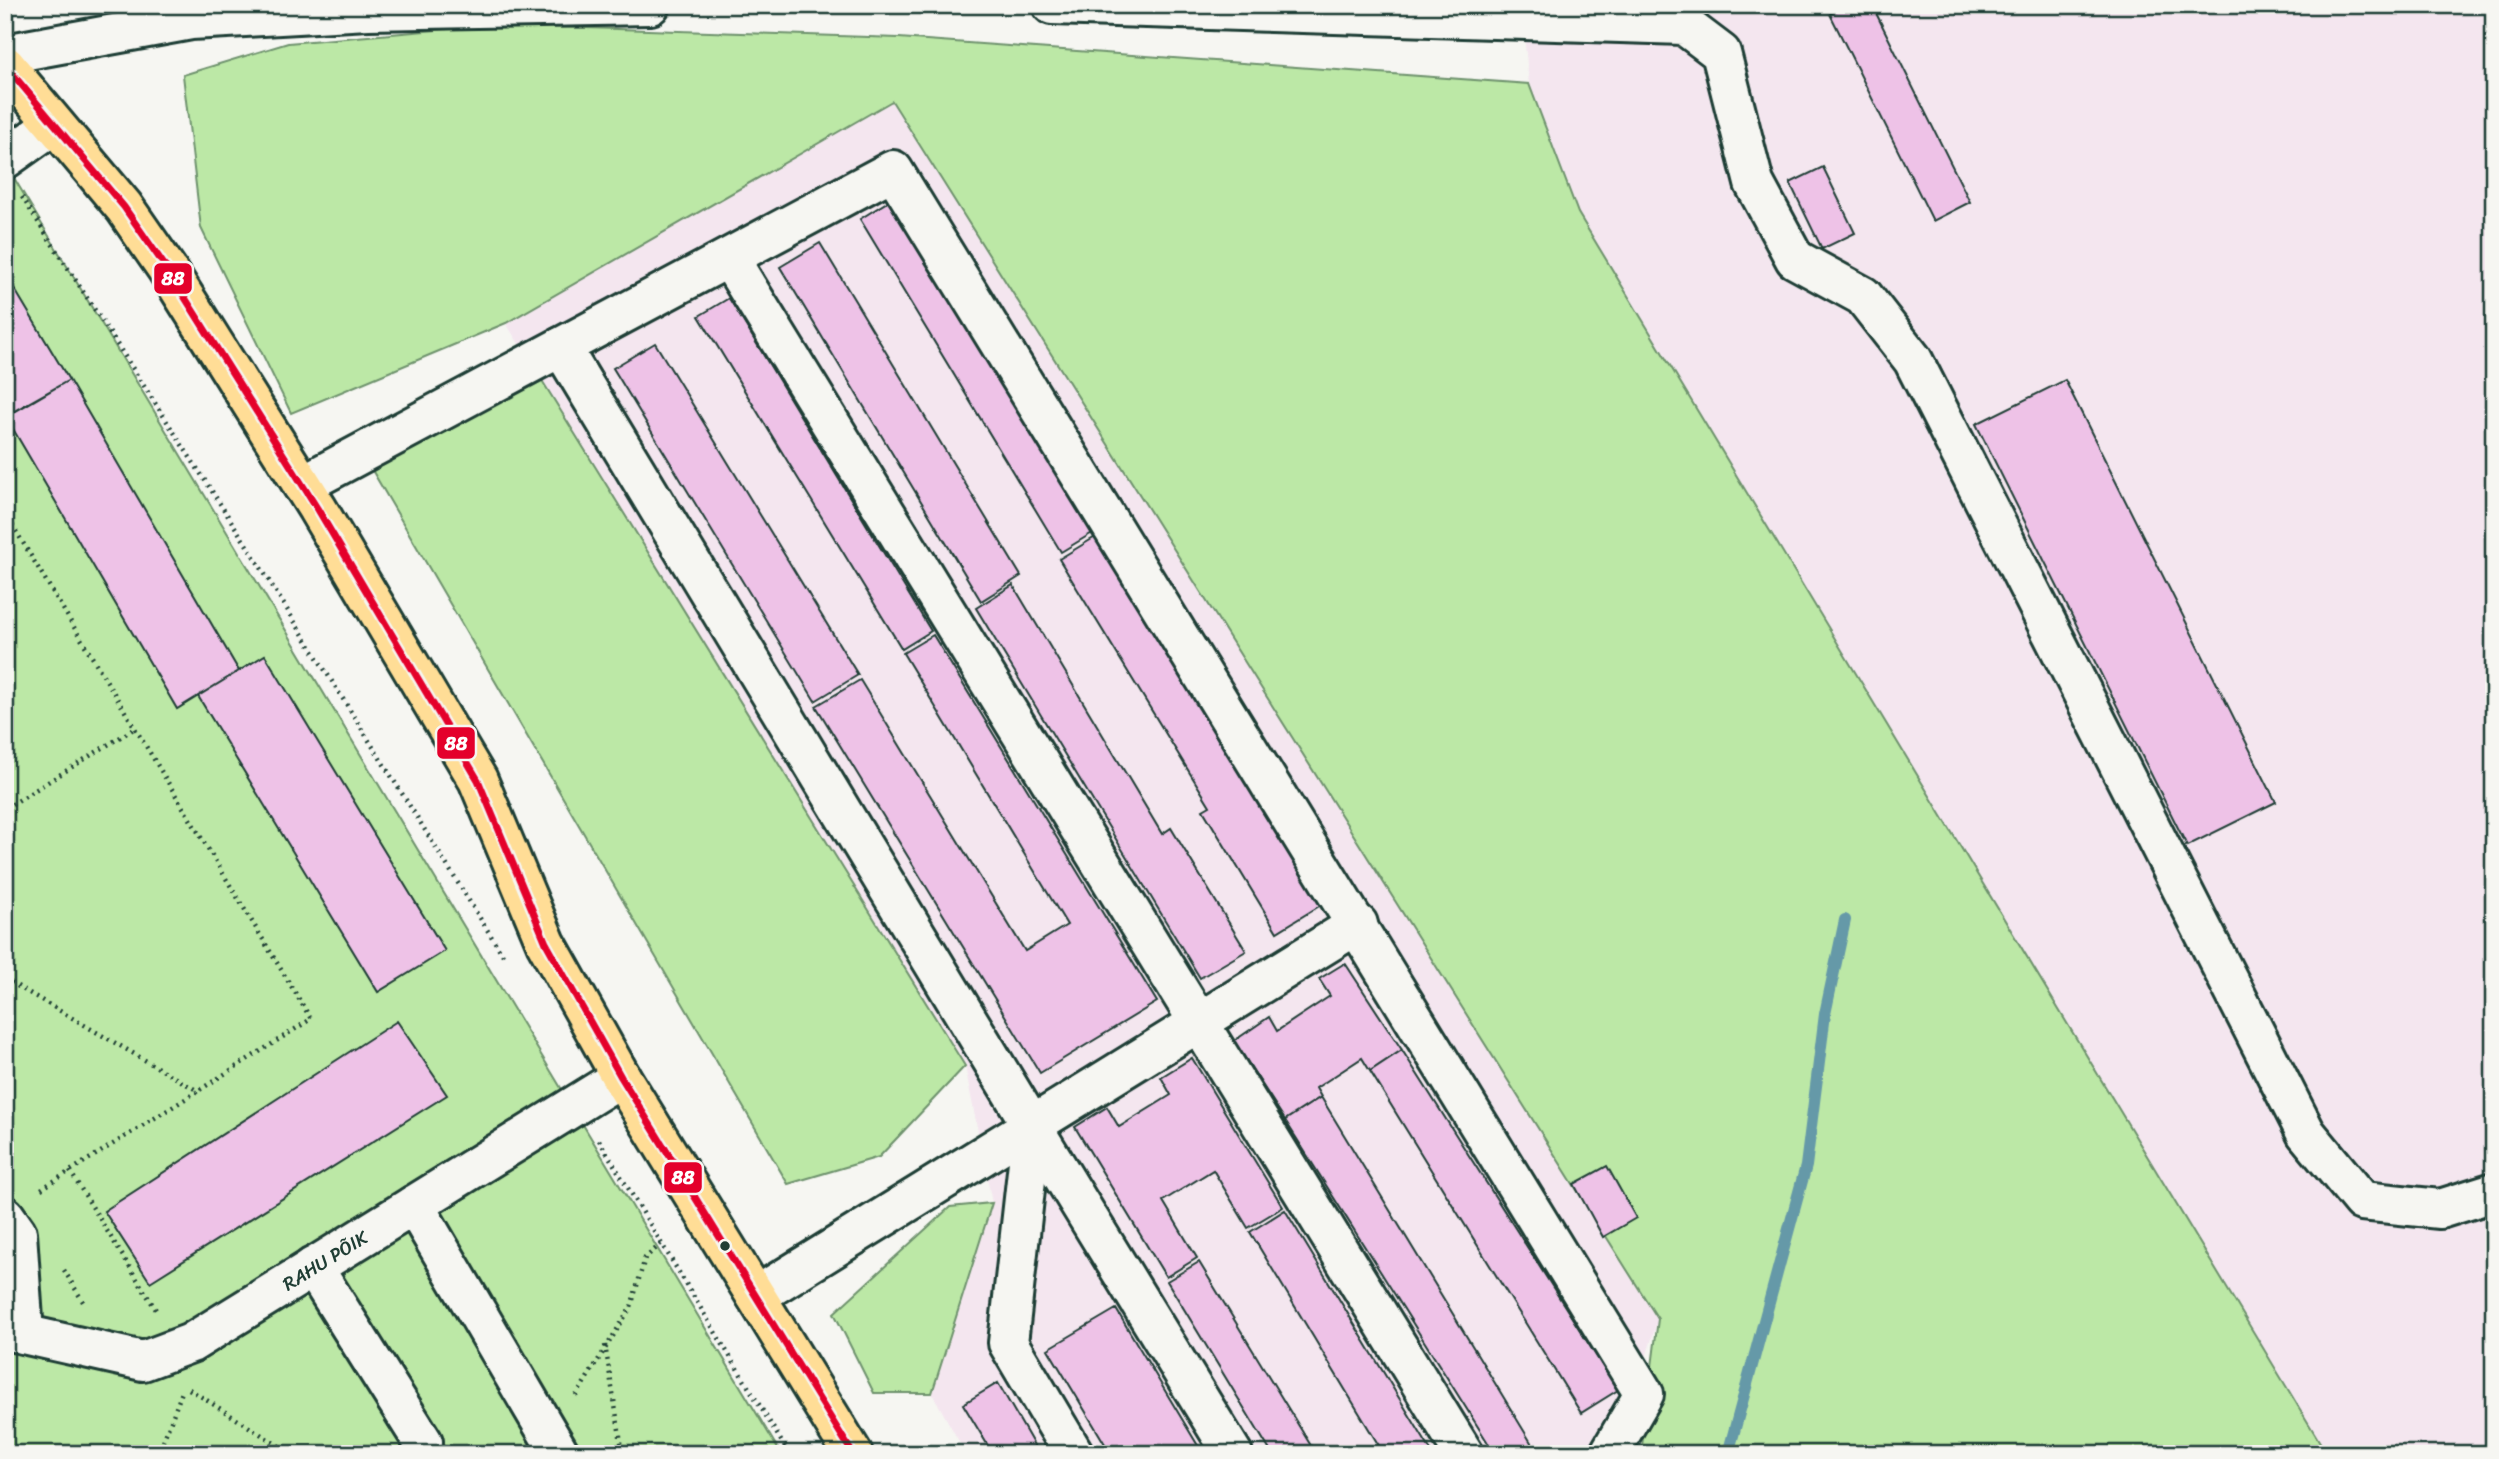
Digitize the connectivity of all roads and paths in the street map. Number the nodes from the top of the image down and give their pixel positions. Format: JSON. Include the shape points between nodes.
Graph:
{"nodes":[{"id":1,"x":650,"y":5,"type":"edge"},
{"id":2,"x":1052,"y":5,"type":"edge"},
{"id":3,"x":1696,"y":15,"type":"edge"},
{"id":4,"x":5,"y":54,"type":"edge"},
{"id":5,"x":5,"y":65,"type":"edge"},
{"id":6,"x":53,"y":125,"type":"junction"},
{"id":7,"x":5,"y":159,"type":"edge"},
{"id":8,"x":20,"y":195,"type":"dead end"},
{"id":9,"x":729,"y":258,"type":"junction"},
{"id":10,"x":561,"y":347,"type":"junction"},
{"id":11,"x":302,"y":485,"type":"junction"},
{"id":12,"x":5,"y":513,"type":"edge"},
{"id":13,"x":135,"y":728,"type":"junction"},
{"id":14,"x":6,"y":808,"type":"edge"},
{"id":15,"x":1358,"y":924,"type":"junction"},
{"id":16,"x":504,"y":957,"type":"dead end"},
{"id":17,"x":5,"y":979,"type":"edge"},
{"id":18,"x":1200,"y":1021,"type":"junction"},
{"id":19,"x":621,"y":1077,"type":"junction"},
{"id":20,"x":198,"y":1091,"type":"junction"},
{"id":21,"x":575,"y":1102,"type":"junction"},
{"id":22,"x":1032,"y":1126,"type":"junction"},
{"id":23,"x":70,"y":1171,"type":"junction"},
{"id":24,"x":2494,"y":1192,"type":"edge"},
{"id":25,"x":20,"y":1204,"type":"edge"},
{"id":26,"x":414,"y":1205,"type":"junction"},
{"id":27,"x":662,"y":1243,"type":"junction"},
{"id":28,"x":313,"y":1268,"type":"junction"},
{"id":29,"x":63,"y":1269,"type":"dead end"},
{"id":30,"x":756,"y":1296,"type":"junction"},
{"id":31,"x":89,"y":1309,"type":"dead end"},
{"id":32,"x":163,"y":1321,"type":"dead end"},
{"id":33,"x":14,"y":1332,"type":"edge"},
{"id":34,"x":606,"y":1346,"type":"junction"},
{"id":35,"x":422,"y":1442,"type":"dead end"},
{"id":36,"x":556,"y":1447,"type":"edge"},
{"id":37,"x":158,"y":1454,"type":"edge"},
{"id":38,"x":292,"y":1454,"type":"edge"},
{"id":39,"x":623,"y":1454,"type":"edge"},
{"id":40,"x":789,"y":1454,"type":"edge"},
{"id":41,"x":853,"y":1454,"type":"edge"},
{"id":42,"x":1074,"y":1454,"type":"edge"},
{"id":43,"x":1233,"y":1454,"type":"edge"},
{"id":44,"x":1464,"y":1454,"type":"edge"},
{"id":45,"x":1609,"y":1454,"type":"edge"}],
"edges":[{"from":1,"to":4,"type":"street","via":[[368,10],[191,20]]},
{"from":2,"to":3,"type":"street"},
{"from":3,"to":24,"type":"street","via":[[1721,53],[1754,183],[1795,259],[1863,296],[1913,360],[2306,1133],[2361,1201],[2440,1209]]},
{"from":5,"to":6,"type":"main road"},
{"from":6,"to":7,"type":"street"},
{"from":6,"to":11,"type":"main road","via":[[124,207],[167,269]]},
{"from":8,"to":16,"type":"path","via":[[248,547]]},
{"from":9,"to":10,"type":"street"},
{"from":9,"to":15,"type":"street","via":[[893,170]]},
{"from":9,"to":18,"type":"street"},
{"from":10,"to":11,"type":"street"},
{"from":10,"to":22,"type":"street"},
{"from":11,"to":19,"type":"main road","via":[[478,780],[546,943]]},
{"from":12,"to":13,"type":"path"},
{"from":13,"to":14,"type":"path"},
{"from":13,"to":20,"type":"path","via":[[311,1019]]},
{"from":15,"to":18,"type":"street"},
{"from":15,"to":45,"type":"street","via":[[1644,1394]]},
{"from":17,"to":20,"type":"path"},
{"from":18,"to":22,"type":"street"},
{"from":18,"to":44,"type":"street"},
{"from":19,"to":21,"type":"street","name":"RAHU PÕIK"},
{"from":19,"to":30,"type":"main road"},
{"from":20,"to":23,"type":"path"},
{"from":21,"to":26,"type":"street","name":"RAHU PÕIK"},
{"from":21,"to":27,"type":"path"},
{"from":22,"to":30,"type":"street"},
{"from":22,"to":42,"type":"street","via":[[1008,1343]]},
{"from":22,"to":43,"type":"street"},
{"from":23,"to":25,"type":"path"},
{"from":23,"to":32,"type":"path"},
{"from":25,"to":33,"type":"street"},
{"from":26,"to":28,"type":"street","name":"RAHU PÕIK"},
{"from":26,"to":36,"type":"street"},
{"from":27,"to":34,"type":"path","via":[[645,1258],[631,1307]]},
{"from":27,"to":40,"type":"path"},
{"from":28,"to":33,"type":"street","name":"RAHU PÕIK","via":[[191,1343],[143,1361]]},
{"from":28,"to":35,"type":"street"},
{"from":29,"to":31,"type":"path"},
{"from":30,"to":41,"type":"main road"},
{"from":34,"to":36,"type":"path"},
{"from":34,"to":39,"type":"path"},
{"from":37,"to":38,"type":"path","via":[[184,1385]]}]}
